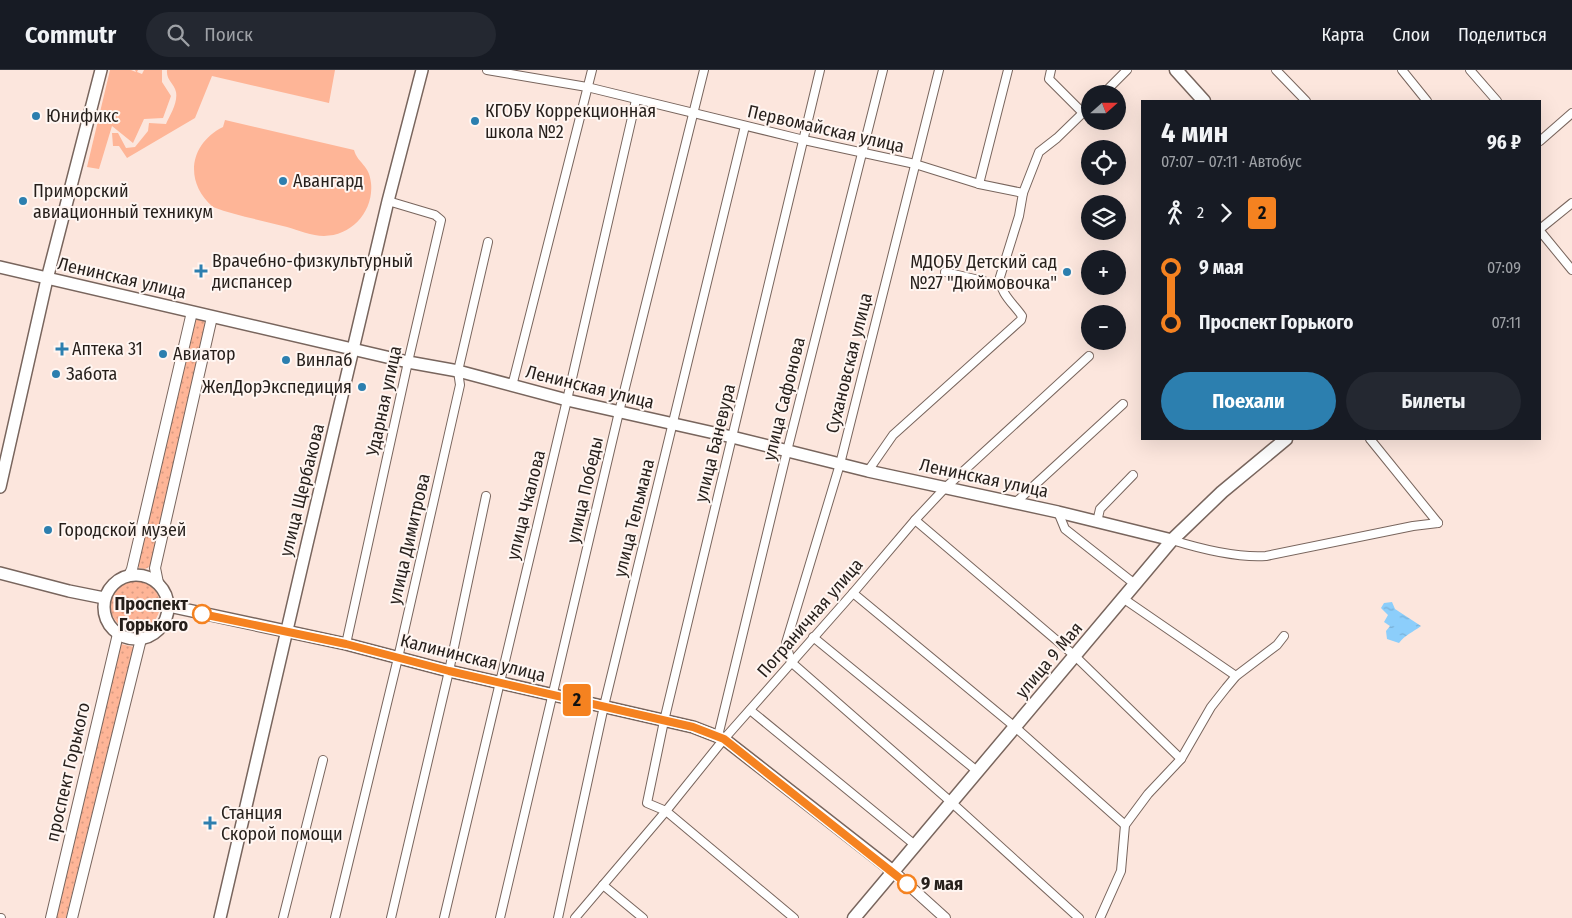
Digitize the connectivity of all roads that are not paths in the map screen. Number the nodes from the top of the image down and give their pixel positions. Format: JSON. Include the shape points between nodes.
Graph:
{"nodes":[{"id":1,"x":101,"y":70,"type":"edge"},
{"id":2,"x":422,"y":70,"type":"edge"},
{"id":3,"x":487,"y":70,"type":"edge"},
{"id":4,"x":592,"y":70,"type":"edge"},
{"id":5,"x":704,"y":70,"type":"edge"},
{"id":6,"x":820,"y":70,"type":"edge"},
{"id":7,"x":883,"y":70,"type":"edge"},
{"id":8,"x":938,"y":70,"type":"edge"},
{"id":9,"x":1008,"y":70,"type":"edge"},
{"id":10,"x":1052,"y":70,"type":"edge"},
{"id":11,"x":1127,"y":70,"type":"edge"},
{"id":12,"x":1176,"y":70,"type":"edge"},
{"id":13,"x":1276,"y":70,"type":"edge"},
{"id":14,"x":1402,"y":70,"type":"edge"},
{"id":15,"x":1470,"y":70,"type":"edge"},
{"id":16,"x":1112,"y":85,"type":"edge"},
{"id":17,"x":588,"y":87,"type":"junction"},
{"id":18,"x":636,"y":100,"type":"junction"},
{"id":19,"x":1203,"y":100,"type":"edge"},
{"id":20,"x":1305,"y":100,"type":"edge"},
{"id":21,"x":1426,"y":100,"type":"edge"},
{"id":22,"x":1495,"y":100,"type":"edge"},
{"id":23,"x":1081,"y":111,"type":"edge"},
{"id":24,"x":693,"y":113,"type":"junction"},
{"id":25,"x":1572,"y":113,"type":"edge"},
{"id":26,"x":1081,"y":115,"type":"edge"},
{"id":27,"x":745,"y":126,"type":"junction"},
{"id":28,"x":804,"y":140,"type":"junction"},
{"id":29,"x":1541,"y":140,"type":"edge"},
{"id":30,"x":862,"y":152,"type":"junction"},
{"id":31,"x":915,"y":164,"type":"junction"},
{"id":32,"x":979,"y":184,"type":"junction"},
{"id":33,"x":1024,"y":193,"type":"junction"},
{"id":34,"x":388,"y":201,"type":"junction"},
{"id":35,"x":1572,"y":203,"type":"edge"},
{"id":36,"x":1541,"y":229,"type":"edge"},
{"id":37,"x":1541,"y":231,"type":"edge"},
{"id":38,"x":488,"y":242,"type":"dead end"},
{"id":39,"x":0,"y":267,"type":"edge"},
{"id":40,"x":1572,"y":270,"type":"edge"},
{"id":41,"x":945,"y":272,"type":"dead end"},
{"id":42,"x":47,"y":279,"type":"junction"},
{"id":43,"x":1000,"y":285,"type":"junction"},
{"id":44,"x":192,"y":312,"type":"junction"},
{"id":45,"x":212,"y":316,"type":"junction"},
{"id":46,"x":354,"y":350,"type":"junction"},
{"id":47,"x":1089,"y":356,"type":"dead end"},
{"id":48,"x":408,"y":362,"type":"junction"},
{"id":49,"x":458,"y":371,"type":"junction"},
{"id":50,"x":512,"y":386,"type":"junction"},
{"id":51,"x":567,"y":400,"type":"junction"},
{"id":52,"x":1123,"y":404,"type":"dead end"},
{"id":53,"x":619,"y":412,"type":"junction"},
{"id":54,"x":672,"y":424,"type":"junction"},
{"id":55,"x":732,"y":437,"type":"junction"},
{"id":56,"x":1285,"y":440,"type":"edge"},
{"id":57,"x":1371,"y":440,"type":"edge"},
{"id":58,"x":786,"y":451,"type":"junction"},
{"id":59,"x":840,"y":464,"type":"junction"},
{"id":60,"x":868,"y":471,"type":"junction"},
{"id":61,"x":1133,"y":475,"type":"dead end"},
{"id":62,"x":0,"y":487,"type":"edge"},
{"id":63,"x":945,"y":488,"type":"junction"},
{"id":64,"x":486,"y":496,"type":"dead end"},
{"id":65,"x":1015,"y":503,"type":"junction"},
{"id":66,"x":1058,"y":512,"type":"junction"},
{"id":67,"x":915,"y":520,"type":"junction"},
{"id":68,"x":1097,"y":522,"type":"junction"},
{"id":69,"x":1172,"y":540,"type":"junction"},
{"id":70,"x":0,"y":573,"type":"edge"},
{"id":71,"x":129,"y":576,"type":"junction"},
{"id":72,"x":158,"y":583,"type":"junction"},
{"id":73,"x":1136,"y":585,"type":"junction"},
{"id":74,"x":853,"y":593,"type":"junction"},
{"id":75,"x":104,"y":598,"type":"junction"},
{"id":76,"x":1124,"y":599,"type":"junction"},
{"id":77,"x":169,"y":606,"type":"junction"},
{"id":78,"x":286,"y":633,"type":"junction"},
{"id":79,"x":118,"y":634,"type":"junction"},
{"id":80,"x":1284,"y":636,"type":"dead end"},
{"id":81,"x":813,"y":637,"type":"junction"},
{"id":82,"x":141,"y":639,"type":"junction"},
{"id":83,"x":346,"y":644,"type":"junction"},
{"id":84,"x":1075,"y":656,"type":"junction"},
{"id":85,"x":398,"y":658,"type":"junction"},
{"id":86,"x":791,"y":662,"type":"junction"},
{"id":87,"x":449,"y":671,"type":"junction"},
{"id":88,"x":1236,"y":676,"type":"junction"},
{"id":89,"x":499,"y":682,"type":"junction"},
{"id":90,"x":553,"y":695,"type":"junction"},
{"id":91,"x":604,"y":706,"type":"junction"},
{"id":92,"x":750,"y":710,"type":"junction"},
{"id":93,"x":664,"y":721,"type":"junction"},
{"id":94,"x":1015,"y":727,"type":"junction"},
{"id":95,"x":721,"y":738,"type":"junction"},
{"id":96,"x":1180,"y":758,"type":"junction"},
{"id":97,"x":323,"y":760,"type":"dead end"},
{"id":98,"x":977,"y":771,"type":"junction"},
{"id":99,"x":951,"y":802,"type":"junction"},
{"id":100,"x":666,"y":811,"type":"junction"},
{"id":101,"x":1125,"y":825,"type":"junction"},
{"id":102,"x":915,"y":845,"type":"junction"},
{"id":103,"x":892,"y":871,"type":"junction"},
{"id":104,"x":603,"y":885,"type":"junction"},
{"id":105,"x":51,"y":918,"type":"edge"},
{"id":106,"x":72,"y":918,"type":"edge"},
{"id":107,"x":220,"y":918,"type":"edge"},
{"id":108,"x":283,"y":918,"type":"edge"},
{"id":109,"x":335,"y":918,"type":"edge"},
{"id":110,"x":391,"y":918,"type":"edge"},
{"id":111,"x":444,"y":918,"type":"edge"},
{"id":112,"x":500,"y":918,"type":"edge"},
{"id":113,"x":558,"y":918,"type":"edge"},
{"id":114,"x":575,"y":918,"type":"edge"},
{"id":115,"x":643,"y":918,"type":"edge"},
{"id":116,"x":794,"y":918,"type":"edge"},
{"id":117,"x":854,"y":918,"type":"edge"},
{"id":118,"x":945,"y":918,"type":"edge"},
{"id":119,"x":1079,"y":918,"type":"edge"},
{"id":120,"x":1100,"y":918,"type":"edge"}],
"edges":[{"from":1,"to":42,"type":"main road"},
{"from":2,"to":34,"type":"main road","name":"улица Щербакова"},
{"from":3,"to":17,"type":"street","name":"Первомайская улица"},
{"from":4,"to":17,"type":"street"},
{"from":5,"to":24,"type":"street","name":"улица Победы"},
{"from":6,"to":28,"type":"street","name":"улица Баневура"},
{"from":7,"to":30,"type":"street","name":"улица Сафонова"},
{"from":8,"to":31,"type":"street","name":"Сухановская улица"},
{"from":9,"to":32,"type":"street"},
{"from":10,"to":23,"type":"street","via":[[1049,79]]},
{"from":11,"to":16,"type":"street"},
{"from":12,"to":19,"type":"main road"},
{"from":13,"to":20,"type":"street"},
{"from":14,"to":21,"type":"street"},
{"from":15,"to":22,"type":"street"},
{"from":17,"to":18,"type":"street","name":"Первомайская улица"},
{"from":17,"to":50,"type":"street"},
{"from":18,"to":24,"type":"street","name":"Первомайская улица"},
{"from":18,"to":51,"type":"street","name":"улица Чкалова"},
{"from":24,"to":27,"type":"street","name":"Первомайская улица"},
{"from":24,"to":53,"type":"street","name":"улица Победы"},
{"from":25,"to":29,"type":"street"},
{"from":26,"to":33,"type":"street","via":[[1040,152]]},
{"from":27,"to":28,"type":"street","name":"Первомайская улица"},
{"from":27,"to":54,"type":"street","name":"улица Тельмана"},
{"from":28,"to":30,"type":"street","name":"Первомайская улица"},
{"from":28,"to":55,"type":"street","name":"улица Баневура"},
{"from":30,"to":31,"type":"street","name":"Первомайская улица"},
{"from":30,"to":58,"type":"street","name":"улица Сафонова"},
{"from":31,"to":32,"type":"street","name":"Первомайская улица"},
{"from":31,"to":59,"type":"street","name":"Сухановская улица"},
{"from":32,"to":33,"type":"street","name":"Первомайская улица"},
{"from":33,"to":43,"type":"street"},
{"from":34,"to":46,"type":"main road","name":"улица Щербакова"},
{"from":34,"to":48,"type":"street","name":"Ударная улица","via":[[442,220]]},
{"from":35,"to":36,"type":"street"},
{"from":37,"to":40,"type":"street"},
{"from":38,"to":49,"type":"street","name":"улица Димитрова"},
{"from":39,"to":42,"type":"main road","name":"Ленинская улица"},
{"from":41,"to":43,"type":"street"},
{"from":42,"to":44,"type":"main road","name":"Ленинская улица"},
{"from":42,"to":62,"type":"main road"},
{"from":43,"to":60,"type":"street","via":[[1022,316],[1021,320],[893,435]]},
{"from":44,"to":45,"type":"main road","name":"Ленинская улица"},
{"from":44,"to":71,"type":"street"},
{"from":45,"to":46,"type":"main road","name":"Ленинская улица"},
{"from":45,"to":72,"type":"street","via":[[155,568]]},
{"from":46,"to":48,"type":"main road","name":"Ленинская улица"},
{"from":46,"to":78,"type":"main road","name":"улица Щербакова"},
{"from":47,"to":63,"type":"street","name":"Пограничная улица"},
{"from":48,"to":49,"type":"main road","name":"Ленинская улица"},
{"from":48,"to":83,"type":"street","name":"Ударная улица"},
{"from":49,"to":50,"type":"main road","name":"Ленинская улица"},
{"from":49,"to":85,"type":"street","name":"улица Димитрова","via":[[460,385]]},
{"from":50,"to":51,"type":"main road","name":"Ленинская улица"},
{"from":51,"to":53,"type":"main road","name":"Ленинская улица"},
{"from":51,"to":89,"type":"street","name":"улица Чкалова"},
{"from":52,"to":65,"type":"street"},
{"from":53,"to":54,"type":"main road","name":"Ленинская улица"},
{"from":53,"to":90,"type":"street","name":"улица Победы"},
{"from":54,"to":55,"type":"main road","name":"Ленинская улица"},
{"from":54,"to":91,"type":"street","name":"улица Тельмана"},
{"from":55,"to":58,"type":"main road","name":"Ленинская улица"},
{"from":55,"to":93,"type":"street","name":"улица Баневура"},
{"from":56,"to":69,"type":"main road","name":"улица 9 Мая","via":[[1222,492]]},
{"from":57,"to":69,"type":"street","via":[[1438,523],[1253,557],[1217,552]]},
{"from":58,"to":59,"type":"main road","name":"Ленинская улица"},
{"from":58,"to":95,"type":"street","name":"улица Сафонова"},
{"from":59,"to":60,"type":"main road","name":"Ленинская улица"},
{"from":59,"to":86,"type":"street","name":"Сухановская улица","via":[[786,643]]},
{"from":60,"to":63,"type":"main road","name":"Ленинская улица"},
{"from":61,"to":68,"type":"street","via":[[1100,509]]},
{"from":63,"to":65,"type":"main road","name":"Ленинская улица"},
{"from":63,"to":67,"type":"street","name":"Пограничная улица"},
{"from":64,"to":87,"type":"street"},
{"from":65,"to":66,"type":"main road","name":"Ленинская улица"},
{"from":66,"to":68,"type":"main road","name":"Ленинская улица"},
{"from":66,"to":73,"type":"street","via":[[1065,529]]},
{"from":67,"to":74,"type":"street","name":"Пограничная улица"},
{"from":67,"to":84,"type":"street"},
{"from":68,"to":69,"type":"main road","name":"Ленинская улица"},
{"from":69,"to":73,"type":"main road","name":"улица 9 Мая"},
{"from":70,"to":75,"type":"main road"},
{"from":71,"to":72,"type":"main road","via":[[148,577]]},
{"from":71,"to":75,"type":"main road","via":[[119,578]]},
{"from":72,"to":77,"type":"main road"},
{"from":73,"to":76,"type":"main road","name":"улица 9 Мая"},
{"from":74,"to":81,"type":"street","name":"Пограничная улица"},
{"from":74,"to":94,"type":"street"},
{"from":75,"to":79,"type":"main road","via":[[106,618]]},
{"from":76,"to":84,"type":"main road","name":"улица 9 Мая"},
{"from":76,"to":88,"type":"street"},
{"from":77,"to":78,"type":"main road","name":"Калининская улица"},
{"from":77,"to":82,"type":"main road","via":[[161,627]]},
{"from":78,"to":83,"type":"main road","name":"Калининская улица"},
{"from":78,"to":107,"type":"main road","name":"улица Щербакова"},
{"from":79,"to":82,"type":"main road"},
{"from":79,"to":105,"type":"street","name":"проспект Горького"},
{"from":80,"to":88,"type":"street"},
{"from":81,"to":86,"type":"street","name":"Пограничная улица"},
{"from":81,"to":98,"type":"street"},
{"from":82,"to":106,"type":"street"},
{"from":83,"to":85,"type":"main road","name":"Калининская улица"},
{"from":84,"to":94,"type":"main road","name":"улица 9 Мая"},
{"from":84,"to":96,"type":"street"},
{"from":85,"to":87,"type":"main road","name":"Калининская улица"},
{"from":85,"to":109,"type":"street","name":"улица Димитрова"},
{"from":86,"to":92,"type":"street","name":"Пограничная улица"},
{"from":86,"to":99,"type":"street"},
{"from":87,"to":89,"type":"main road","name":"Калининская улица"},
{"from":87,"to":110,"type":"street"},
{"from":88,"to":96,"type":"street","via":[[1211,707]]},
{"from":89,"to":90,"type":"main road","name":"Калининская улица"},
{"from":89,"to":111,"type":"street","name":"улица Чкалова"},
{"from":90,"to":91,"type":"main road","name":"Калининская улица"},
{"from":90,"to":112,"type":"street","name":"улица Победы"},
{"from":91,"to":93,"type":"main road","name":"Калининская улица"},
{"from":91,"to":113,"type":"street","name":"улица Тельмана"},
{"from":92,"to":95,"type":"street","name":"Пограничная улица"},
{"from":92,"to":102,"type":"street"},
{"from":93,"to":95,"type":"main road","name":"Калининская улица","via":[[693,727]]},
{"from":93,"to":100,"type":"street","name":"улица Баневура","via":[[647,804]]},
{"from":94,"to":98,"type":"main road","name":"улица 9 Мая"},
{"from":94,"to":101,"type":"street"},
{"from":95,"to":100,"type":"street","name":"Пограничная улица"},
{"from":95,"to":103,"type":"main road","name":"Калининская улица"},
{"from":96,"to":101,"type":"street"},
{"from":97,"to":108,"type":"street"},
{"from":98,"to":99,"type":"main road","name":"улица 9 Мая"},
{"from":99,"to":102,"type":"main road","name":"улица 9 Мая"},
{"from":99,"to":119,"type":"street"},
{"from":100,"to":104,"type":"street","name":"Пограничная улица"},
{"from":100,"to":116,"type":"street"},
{"from":101,"to":120,"type":"street","via":[[1121,871]]},
{"from":102,"to":103,"type":"main road","name":"улица 9 Мая"},
{"from":103,"to":117,"type":"main road","name":"улица 9 Мая"},
{"from":103,"to":118,"type":"street","name":"Калининская улица"},
{"from":104,"to":114,"type":"street","name":"Пограничная улица"},
{"from":104,"to":115,"type":"street"}]}
